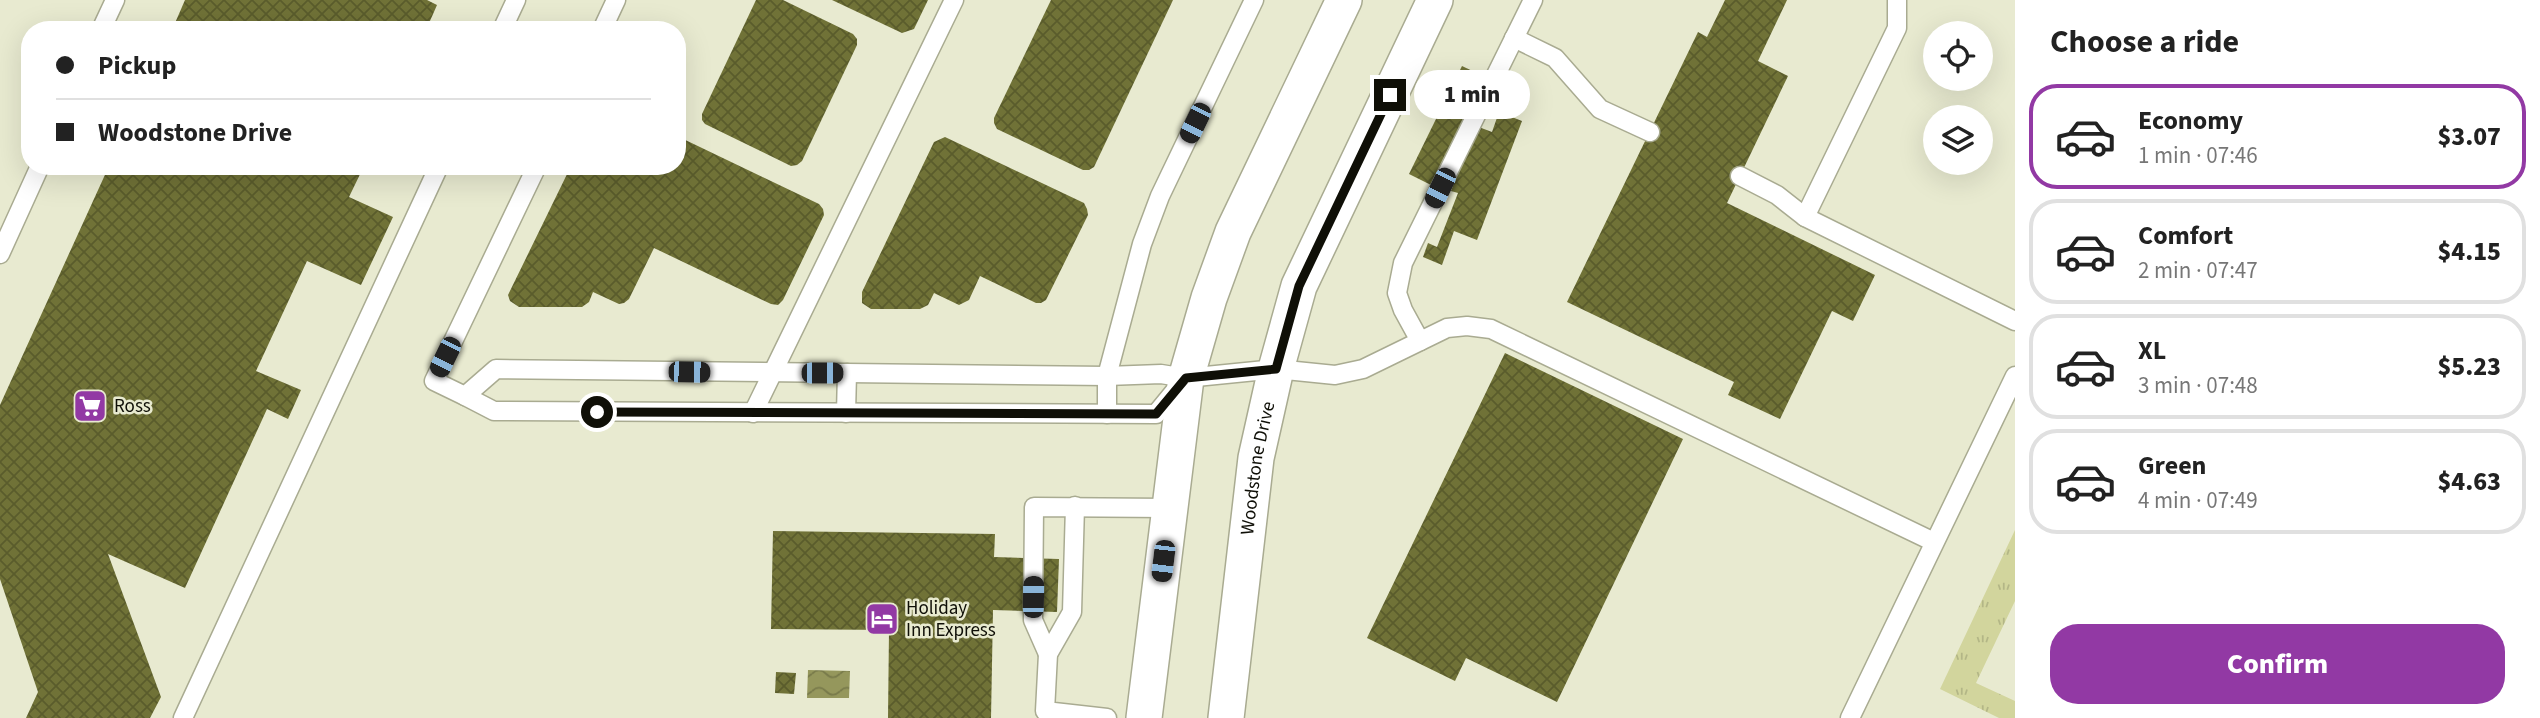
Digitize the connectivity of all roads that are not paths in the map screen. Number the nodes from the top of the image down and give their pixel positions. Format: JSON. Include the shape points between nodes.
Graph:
{"nodes":[{"id":1,"x":115,"y":0,"type":"edge"},
{"id":2,"x":516,"y":0,"type":"edge"},
{"id":3,"x":616,"y":0,"type":"edge"},
{"id":4,"x":954,"y":0,"type":"edge"},
{"id":5,"x":1254,"y":0,"type":"edge"},
{"id":6,"x":1344,"y":0,"type":"edge"},
{"id":7,"x":1435,"y":0,"type":"edge"},
{"id":8,"x":1533,"y":0,"type":"edge"},
{"id":9,"x":1897,"y":0,"type":"edge"},
{"id":10,"x":106,"y":21,"type":"edge"},
{"id":11,"x":506,"y":21,"type":"edge"},
{"id":12,"x":606,"y":21,"type":"edge"},
{"id":13,"x":1514,"y":38,"type":"junction"},
{"id":14,"x":1650,"y":132,"type":"dead end"},
{"id":15,"x":36,"y":175,"type":"edge"},
{"id":16,"x":435,"y":175,"type":"edge"},
{"id":17,"x":533,"y":175,"type":"edge"},
{"id":18,"x":1740,"y":176,"type":"dead end"},
{"id":19,"x":1805,"y":218,"type":"junction"},
{"id":20,"x":0,"y":254,"type":"edge"},
{"id":21,"x":2015,"y":321,"type":"edge"},
{"id":22,"x":1420,"y":341,"type":"junction"},
{"id":23,"x":1276,"y":369,"type":"junction"},
{"id":24,"x":772,"y":372,"type":"junction"},
{"id":25,"x":847,"y":373,"type":"junction"},
{"id":26,"x":1107,"y":376,"type":"junction"},
{"id":27,"x":2015,"y":376,"type":"edge"},
{"id":28,"x":1186,"y":378,"type":"junction"},
{"id":29,"x":465,"y":396,"type":"junction"},
{"id":30,"x":753,"y":413,"type":"junction"},
{"id":31,"x":846,"y":413,"type":"junction"},
{"id":32,"x":1107,"y":414,"type":"junction"},
{"id":33,"x":1075,"y":506,"type":"junction"},
{"id":34,"x":1169,"y":508,"type":"junction"},
{"id":35,"x":1934,"y":542,"type":"junction"},
{"id":36,"x":1048,"y":653,"type":"junction"},
{"id":37,"x":184,"y":718,"type":"edge"},
{"id":38,"x":1107,"y":718,"type":"edge"},
{"id":39,"x":1144,"y":718,"type":"edge"},
{"id":40,"x":1226,"y":718,"type":"edge"},
{"id":41,"x":1850,"y":718,"type":"edge"}],
"edges":[{"from":1,"to":10,"type":"lane"},
{"from":2,"to":11,"type":"lane"},
{"from":3,"to":12,"type":"lane"},
{"from":4,"to":24,"type":"lane"},
{"from":5,"to":26,"type":"lane","via":[[1155,208]]},
{"from":6,"to":28,"type":"street","via":[[1233,232]]},
{"from":7,"to":23,"type":"street","name":"Woodstone Drive","via":[[1299,286]]},
{"from":8,"to":13,"type":"lane"},
{"from":9,"to":19,"type":"lane","via":[[1897,28]]},
{"from":13,"to":14,"type":"lane","via":[[1555,58],[1600,109]]},
{"from":13,"to":22,"type":"lane","via":[[1403,263],[1397,293]]},
{"from":15,"to":20,"type":"lane"},
{"from":16,"to":37,"type":"lane"},
{"from":17,"to":29,"type":"lane","via":[[434,381]]},
{"from":18,"to":19,"type":"lane","via":[[1777,195]]},
{"from":19,"to":21,"type":"lane"},
{"from":22,"to":23,"type":"lane","via":[[1363,369],[1335,374]]},
{"from":22,"to":35,"type":"lane","via":[[1447,328],[1490,329]]},
{"from":23,"to":28,"type":"lane"},
{"from":23,"to":40,"type":"street","name":"Woodstone Drive","via":[[1256,458]]},
{"from":24,"to":25,"type":"lane"},
{"from":24,"to":29,"type":"lane","via":[[496,369]]},
{"from":24,"to":30,"type":"lane"},
{"from":25,"to":26,"type":"lane"},
{"from":25,"to":31,"type":"lane"},
{"from":26,"to":28,"type":"lane"},
{"from":26,"to":32,"type":"lane"},
{"from":27,"to":35,"type":"lane"},
{"from":28,"to":32,"type":"lane","via":[[1156,414]]},
{"from":28,"to":34,"type":"street"},
{"from":29,"to":30,"type":"lane","via":[[494,411]]},
{"from":30,"to":31,"type":"lane"},
{"from":31,"to":32,"type":"lane"},
{"from":33,"to":34,"type":"lane"},
{"from":33,"to":36,"type":"lane","via":[[1072,612]]},
{"from":33,"to":36,"type":"lane","via":[[1034,508],[1032,620]]},
{"from":34,"to":39,"type":"street"},
{"from":35,"to":41,"type":"lane"},
{"from":36,"to":38,"type":"lane","via":[[1045,710]]}]}
